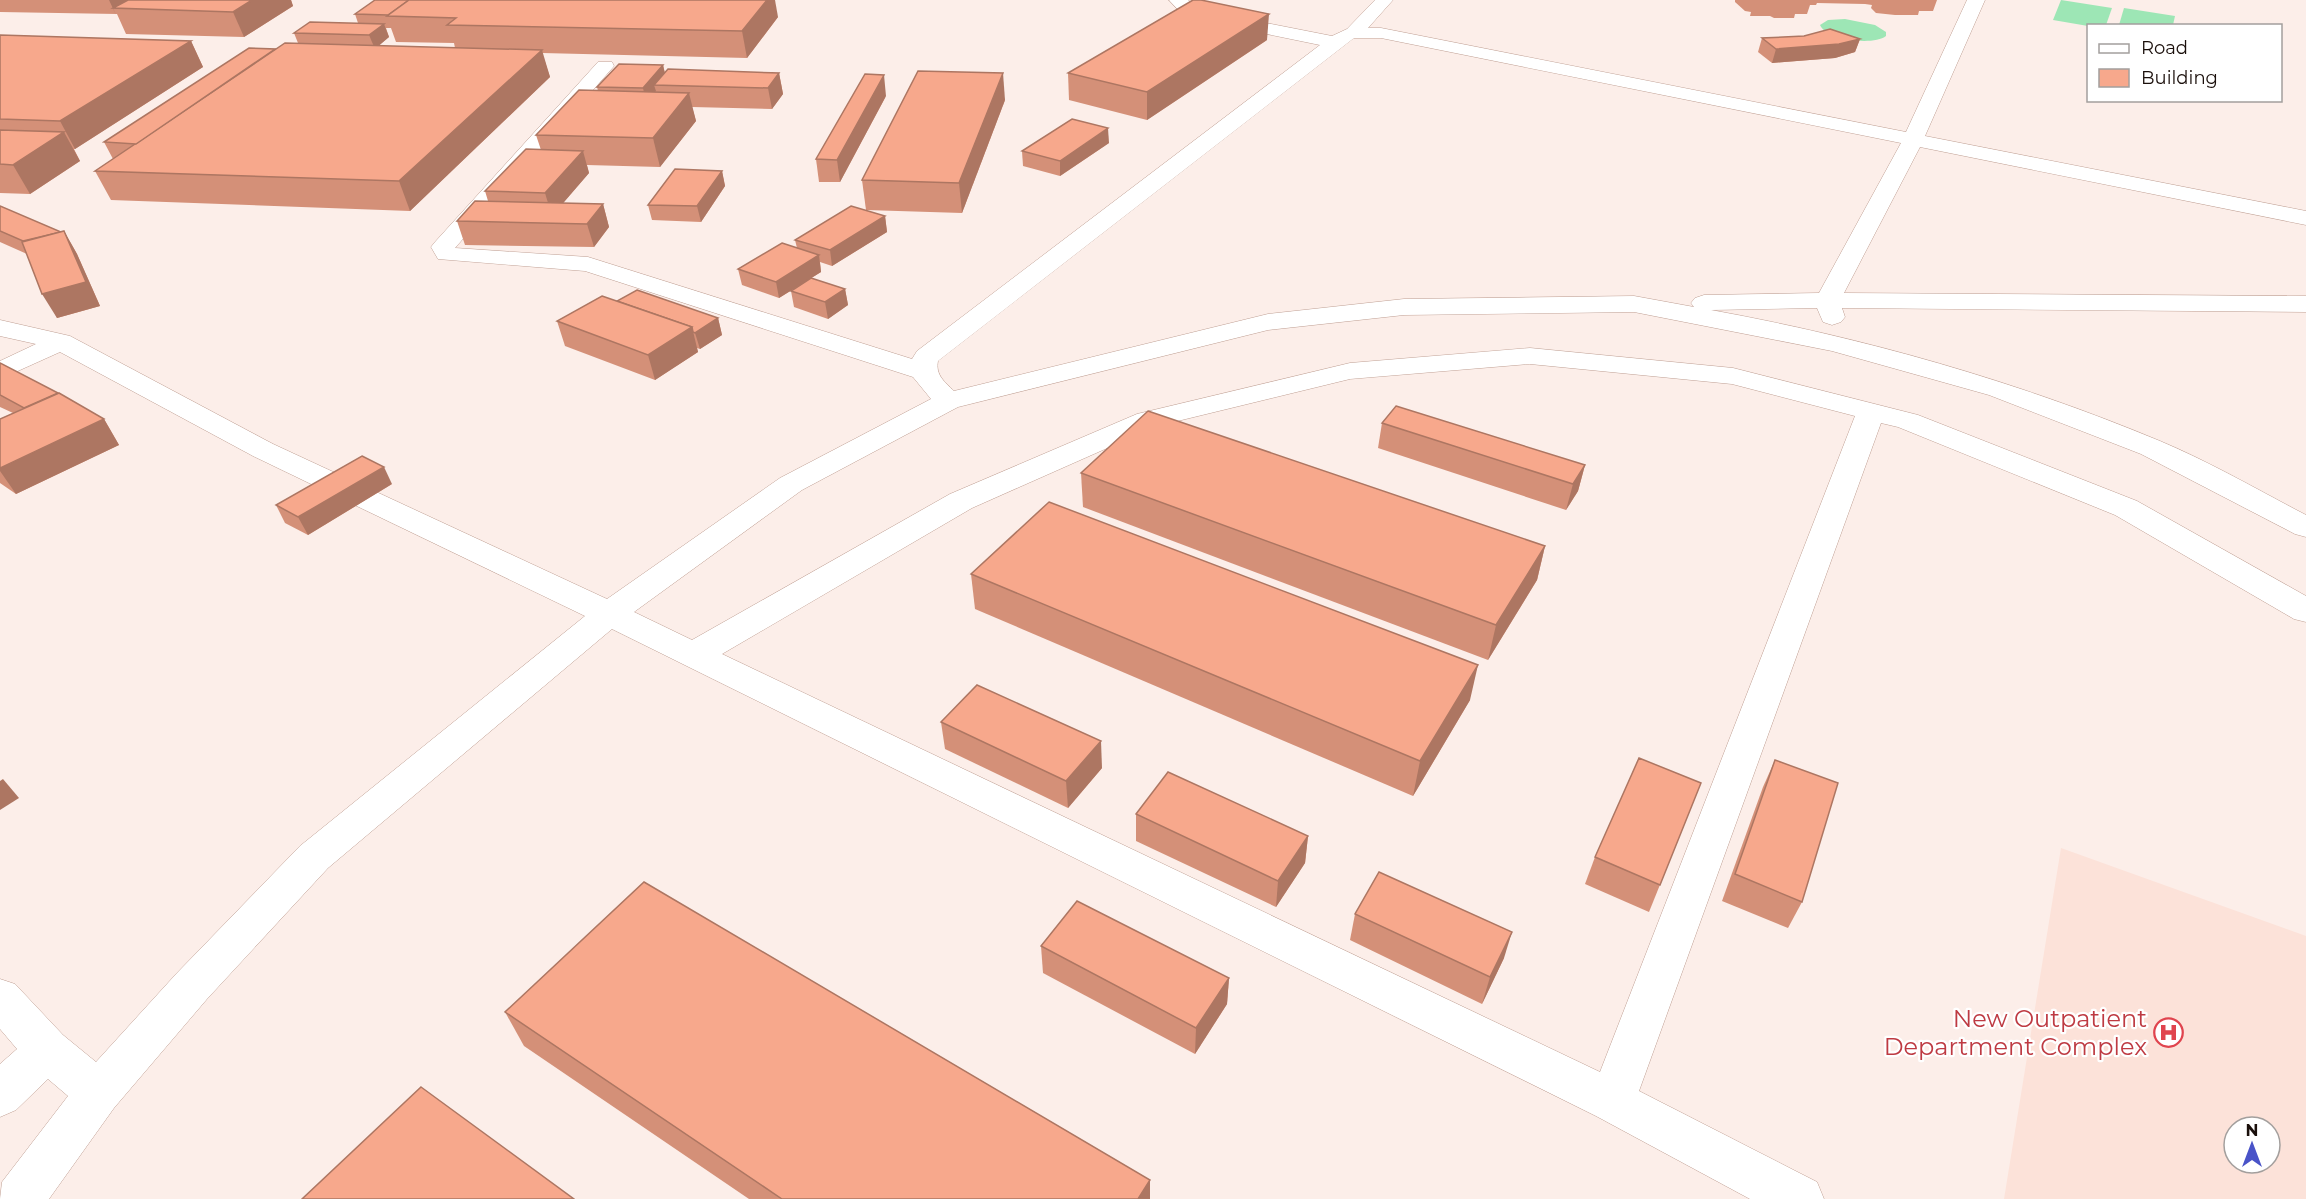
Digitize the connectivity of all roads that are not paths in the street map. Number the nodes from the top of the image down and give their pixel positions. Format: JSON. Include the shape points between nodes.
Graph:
{"nodes":[{"id":1,"x":1178,"y":0,"type":"edge"},
{"id":2,"x":1384,"y":0,"type":"edge"},
{"id":3,"x":1976,"y":0,"type":"edge"},
{"id":4,"x":1344,"y":37,"type":"junction"},
{"id":5,"x":605,"y":66,"type":"dead end"},
{"id":6,"x":1913,"y":140,"type":"junction"},
{"id":7,"x":2306,"y":218,"type":"edge"},
{"id":8,"x":1828,"y":300,"type":"junction"},
{"id":9,"x":1634,"y":304,"type":"junction"},
{"id":10,"x":2306,"y":304,"type":"edge"},
{"id":11,"x":0,"y":328,"type":"edge"},
{"id":12,"x":61,"y":342,"type":"junction"},
{"id":13,"x":1837,"y":344,"type":"junction"},
{"id":14,"x":0,"y":371,"type":"edge"},
{"id":15,"x":922,"y":371,"type":"junction"},
{"id":16,"x":948,"y":401,"type":"junction"},
{"id":17,"x":1872,"y":411,"type":"junction"},
{"id":18,"x":2306,"y":527,"type":"edge"},
{"id":19,"x":2306,"y":610,"type":"edge"},
{"id":20,"x":609,"y":614,"type":"junction"},
{"id":21,"x":693,"y":655,"type":"junction"},
{"id":22,"x":0,"y":998,"type":"edge"},
{"id":23,"x":47,"y":1050,"type":"junction"},
{"id":24,"x":98,"y":1093,"type":"junction"},
{"id":25,"x":0,"y":1095,"type":"edge"},
{"id":26,"x":1612,"y":1101,"type":"junction"},
{"id":27,"x":19,"y":1199,"type":"edge"},
{"id":28,"x":1800,"y":1199,"type":"edge"}],
"edges":[{"from":1,"to":4,"type":"street","via":[[1195,14]]},
{"from":2,"to":4,"type":"street"},
{"from":3,"to":6,"type":"street"},
{"from":4,"to":6,"type":"street","via":[[1381,33]]},
{"from":4,"to":15,"type":"street","via":[[926,357],[921,363]]},
{"from":5,"to":15,"type":"street","via":[[442,247],[446,254],[588,264]]},
{"from":6,"to":7,"type":"street"},
{"from":6,"to":8,"type":"street"},
{"from":8,"to":9,"type":"street"},
{"from":8,"to":10,"type":"street"},
{"from":8,"to":13,"type":"street"},
{"from":9,"to":13,"type":"street"},
{"from":9,"to":16,"type":"street","via":[[1404,307],[1268,322]]},
{"from":11,"to":12,"type":"street"},
{"from":12,"to":14,"type":"street"},
{"from":12,"to":20,"type":"street","via":[[262,450]]},
{"from":13,"to":18,"type":"street","via":[[1999,389],[2151,448]]},
{"from":15,"to":16,"type":"street"},
{"from":16,"to":20,"type":"street","via":[[791,484]]},
{"from":17,"to":19,"type":"street","via":[[1908,421],[2126,508]]},
{"from":17,"to":21,"type":"street","via":[[1733,376],[1530,356],[1350,372],[1147,420],[961,501]]},
{"from":17,"to":26,"type":"street"},
{"from":20,"to":21,"type":"street"},
{"from":20,"to":24,"type":"street","via":[[314,857]]},
{"from":21,"to":26,"type":"street"},
{"from":22,"to":23,"type":"street"},
{"from":23,"to":24,"type":"street"},
{"from":23,"to":25,"type":"street"},
{"from":24,"to":27,"type":"street"},
{"from":26,"to":28,"type":"street"}]}
